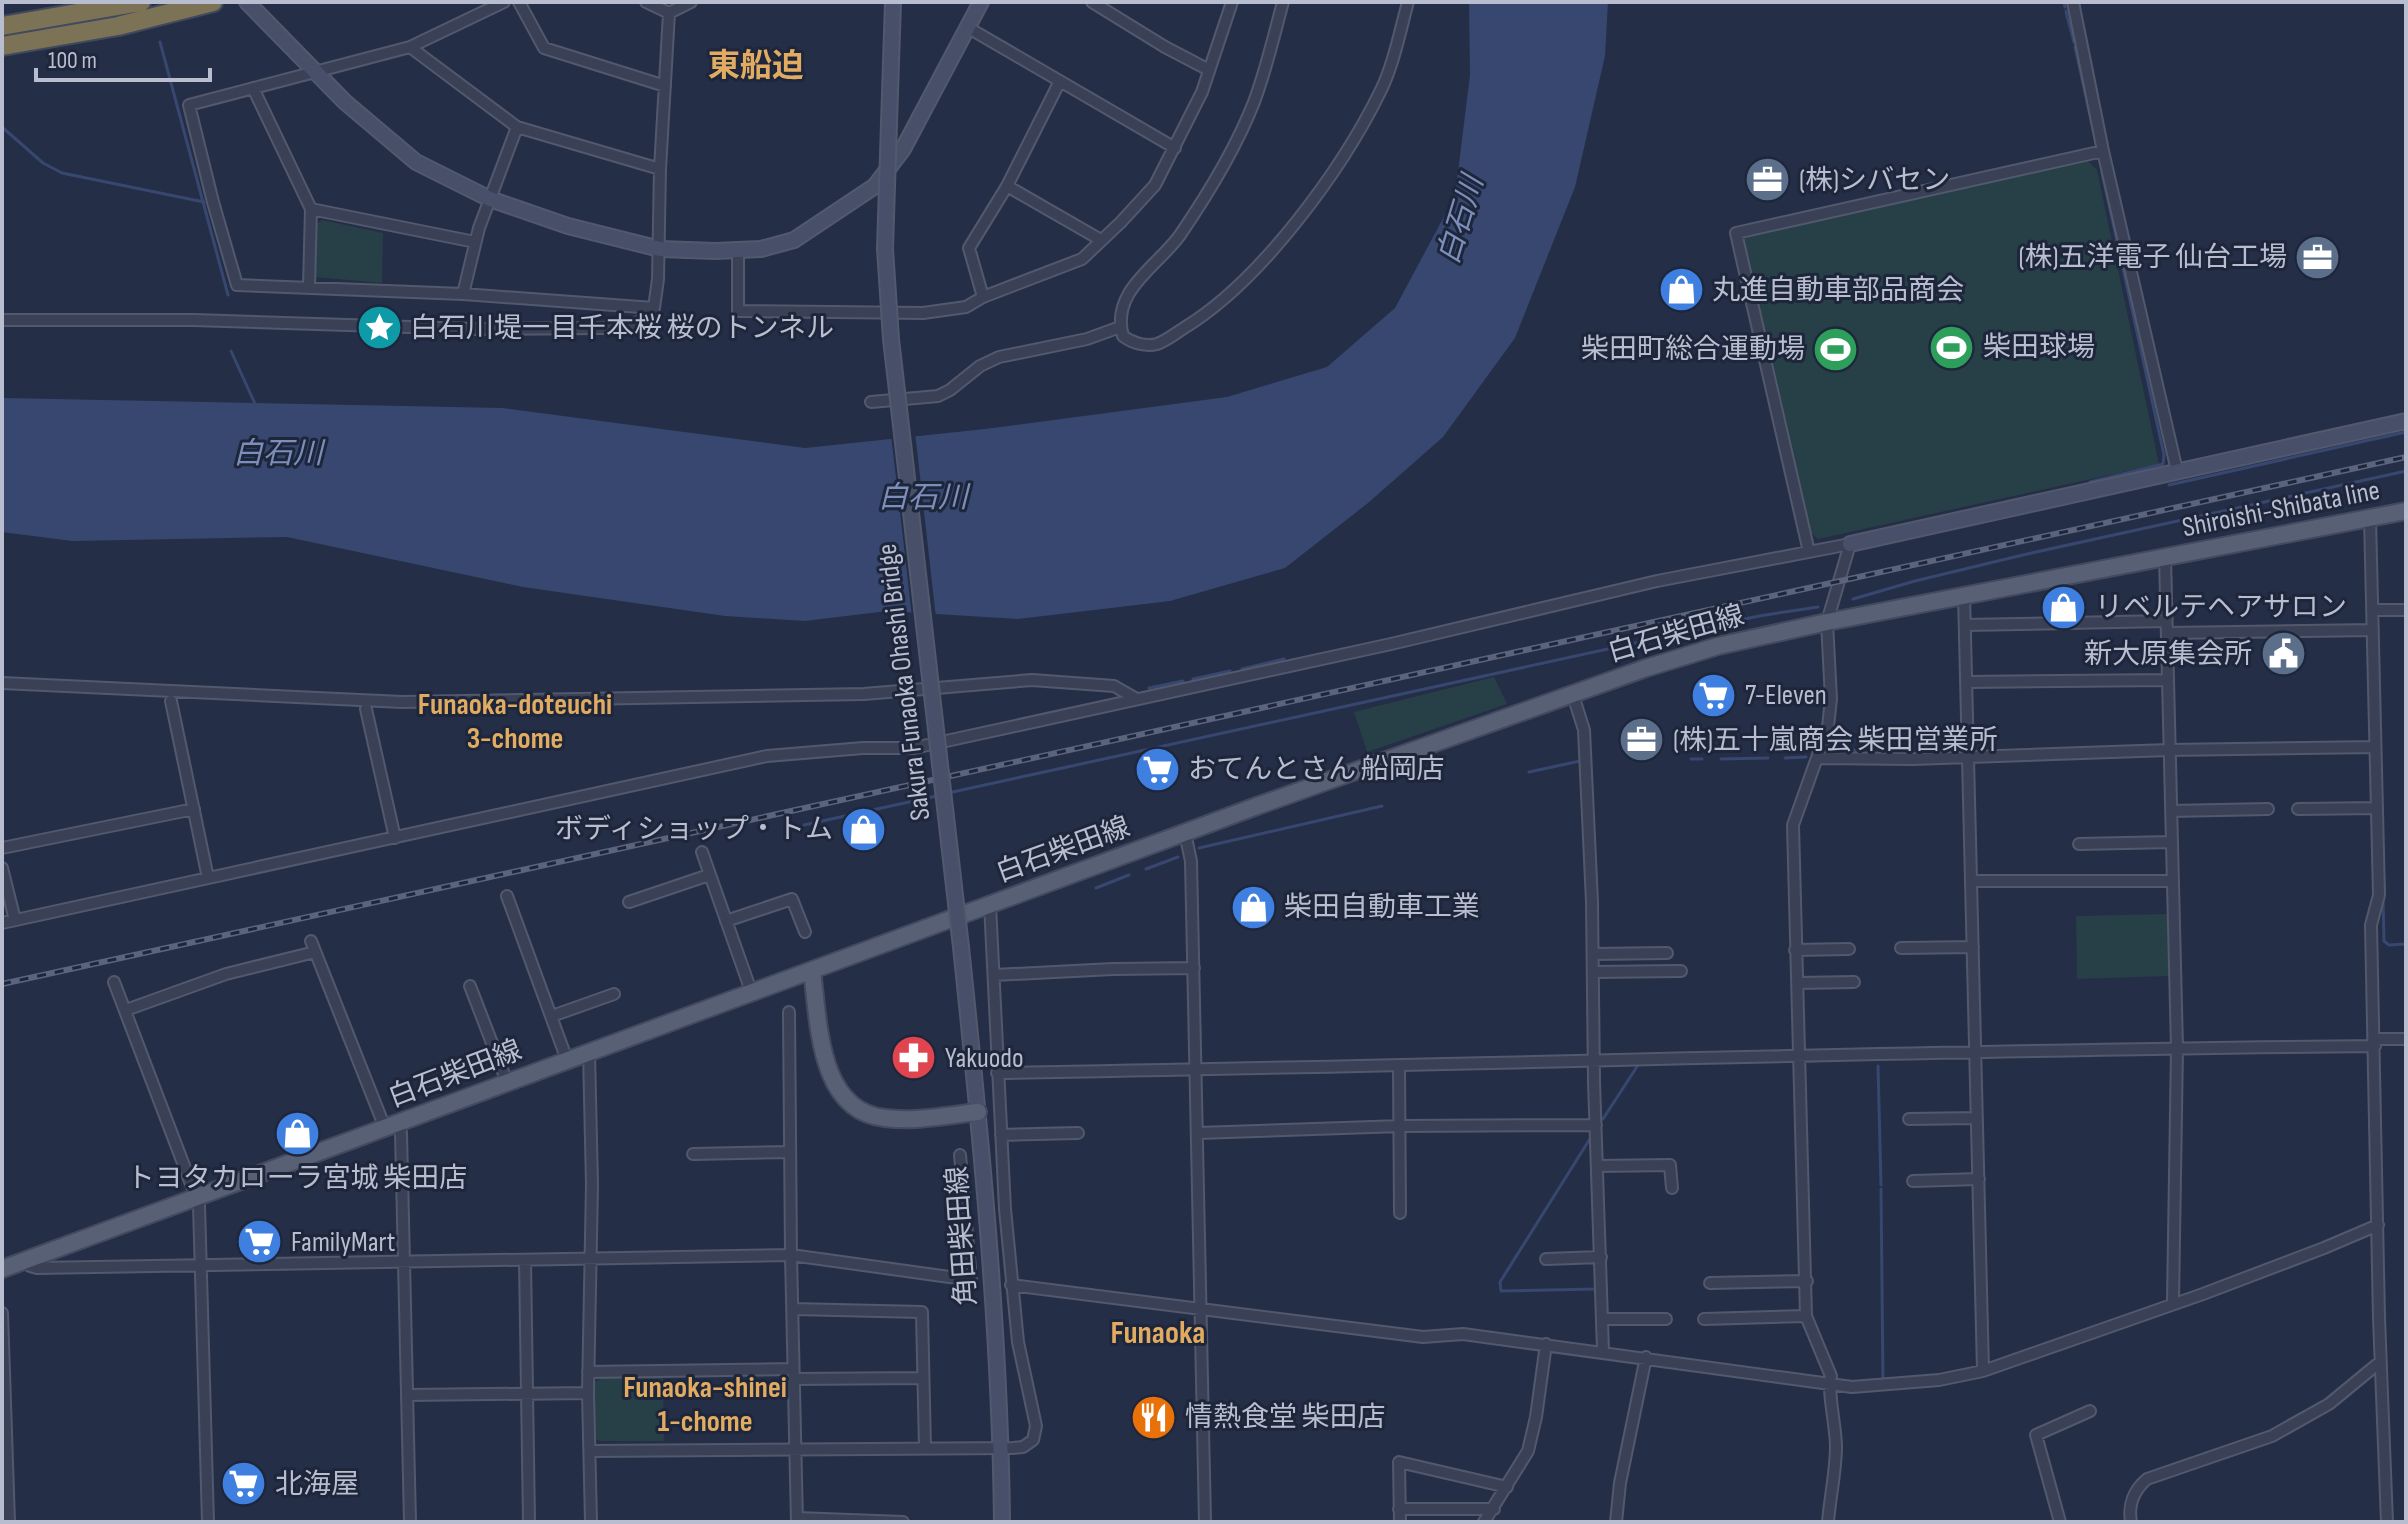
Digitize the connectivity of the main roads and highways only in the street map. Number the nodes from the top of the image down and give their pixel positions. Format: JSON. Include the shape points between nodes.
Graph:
{"nodes":[{"id":1,"x":141,"y":2,"type":"edge"},
{"id":2,"x":213,"y":2,"type":"edge"},
{"id":3,"x":247,"y":2,"type":"edge"},
{"id":4,"x":893,"y":2,"type":"edge"},
{"id":5,"x":981,"y":2,"type":"edge"},
{"id":6,"x":2,"y":26,"type":"edge"},
{"id":7,"x":2,"y":46,"type":"edge"},
{"id":8,"x":2406,"y":421,"type":"edge"},
{"id":9,"x":2406,"y":511,"type":"edge"},
{"id":10,"x":1850,"y":544,"type":"road end"},
{"id":11,"x":2165,"y":557,"type":"joint"},
{"id":12,"x":961,"y":947,"type":"joint"},
{"id":13,"x":812,"y":971,"type":"junction"},
{"id":14,"x":978,"y":1112,"type":"junction"},
{"id":15,"x":3,"y":1267,"type":"edge"},
{"id":16,"x":1002,"y":1522,"type":"edge"}],
"edges":[{"from":1,"to":6,"type":"highway"},
{"from":2,"to":7,"type":"highway","via":[[118,26]]},
{"from":3,"to":5,"type":"main road","via":[[345,102],[416,162],[490,199],[568,226],[660,249],[738,251],[794,240],[875,186],[903,149]]},
{"from":4,"to":12,"type":"main road","name":"Sakura Funaoka Ohashi Bridge","bridge":true,"via":[[885,249],[891,339]]},
{"from":8,"to":10,"type":"main road"},
{"from":9,"to":11,"type":"main road","name":"Shiroishi-Shibata line"},
{"from":11,"to":13,"type":"main road","name":"白石柴田線","via":[[1718,646],[1572,692]]},
{"from":12,"to":14,"type":"main road","name":"角田柴田線"},
{"from":13,"to":14,"type":"main road","via":[[832,1078],[852,1106],[889,1119]]},
{"from":13,"to":15,"type":"main road","name":"白石柴田線"},
{"from":14,"to":16,"type":"main road","name":"角田柴田線","via":[[999,1380]]}]}
